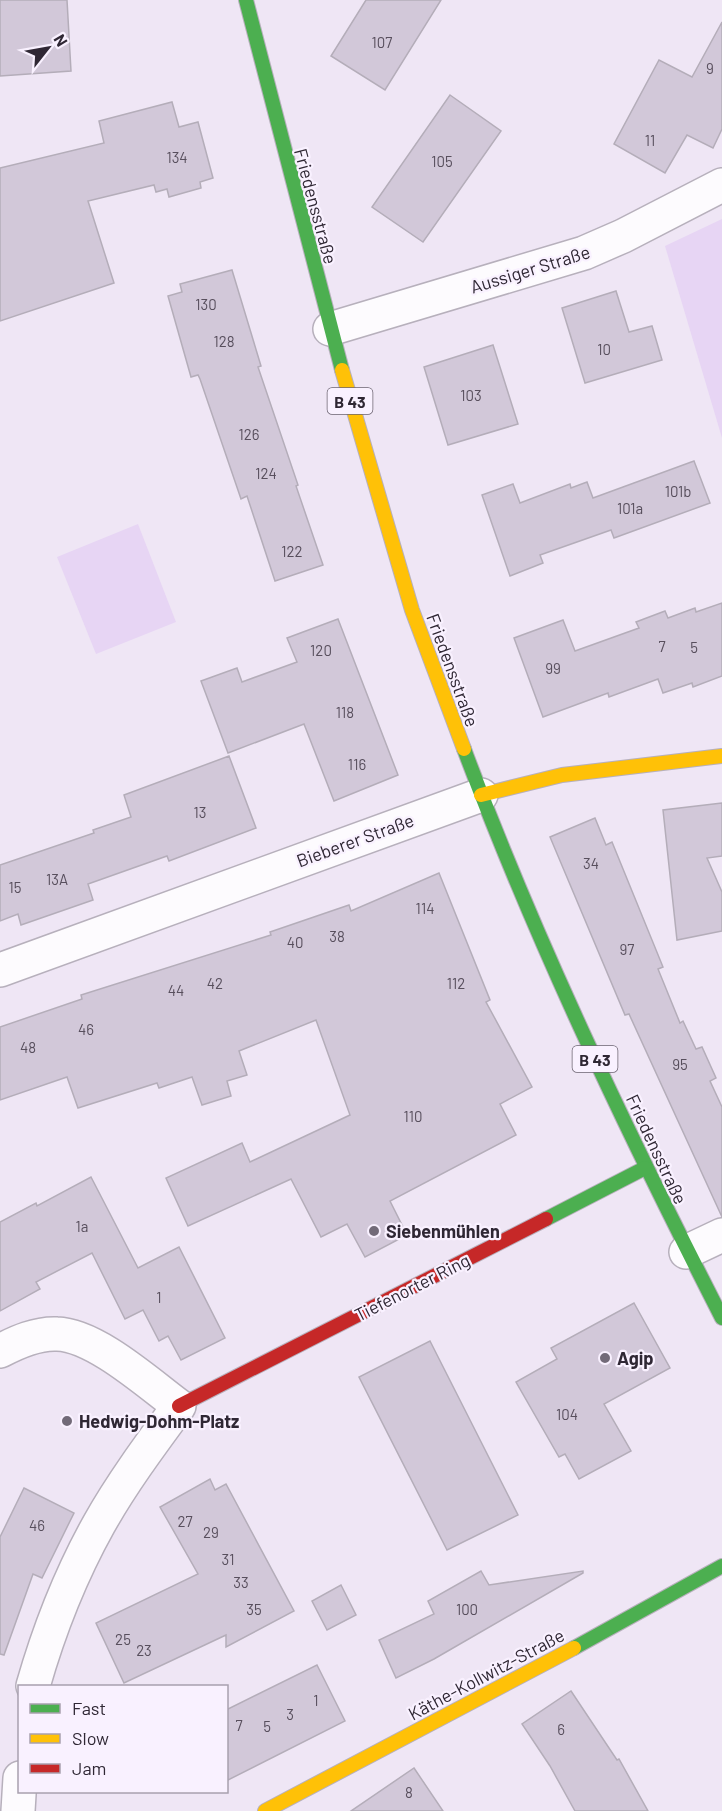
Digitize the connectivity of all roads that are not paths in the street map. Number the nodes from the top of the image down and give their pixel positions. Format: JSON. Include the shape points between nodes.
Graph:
{"nodes":[{"id":1,"x":246,"y":0,"type":"edge"},
{"id":2,"x":722,"y":185,"type":"edge"},
{"id":3,"x":330,"y":329,"type":"junction"},
{"id":4,"x":722,"y":756,"type":"edge"},
{"id":5,"x":481,"y":795,"type":"junction"},
{"id":6,"x":0,"y":970,"type":"edge"},
{"id":7,"x":645,"y":1168,"type":"junction"},
{"id":8,"x":722,"y":1235,"type":"edge"},
{"id":9,"x":686,"y":1252,"type":"junction"},
{"id":10,"x":722,"y":1318,"type":"edge"},
{"id":11,"x":0,"y":1351,"type":"edge"},
{"id":12,"x":179,"y":1406,"type":"junction"},
{"id":13,"x":722,"y":1566,"type":"edge"},
{"id":14,"x":33,"y":1685,"type":"edge"},
{"id":15,"x":19,"y":1793,"type":"edge"},
{"id":16,"x":18,"y":1811,"type":"edge"},
{"id":17,"x":265,"y":1811,"type":"edge"}],
"edges":[{"from":1,"to":3,"type":"main road","name":"Friedensstraße","number":"B 43"},
{"from":2,"to":3,"type":"street","name":"Aussiger Straße","via":[[584,254]]},
{"from":3,"to":5,"type":"main road","name":"Friedensstraße","number":"B 43","via":[[412,610]]},
{"from":4,"to":5,"type":"main road","name":"Bieberer Straße","via":[[562,776]]},
{"from":5,"to":6,"type":"street","name":"Bieberer Straße"},
{"from":5,"to":7,"type":"main road","name":"Friedensstraße","number":"B 43","via":[[541,942]]},
{"from":7,"to":9,"type":"main road","name":"Friedensstraße","number":"B 43"},
{"from":7,"to":12,"type":"main road","name":"Tiefenorter Ring"},
{"from":8,"to":9,"type":"street"},
{"from":9,"to":10,"type":"main road","name":"Friedensstraße","number":"B 43"},
{"from":11,"to":12,"type":"street","via":[[31,1337],[73,1336],[110,1355]]},
{"from":12,"to":14,"type":"street","name":"Tiefenorter Ring","via":[[143,1454],[82,1556],[49,1631]]},
{"from":13,"to":17,"type":"main road","name":"Käthe-Kollwitz-Straße"},
{"from":15,"to":16,"type":"street"}]}
